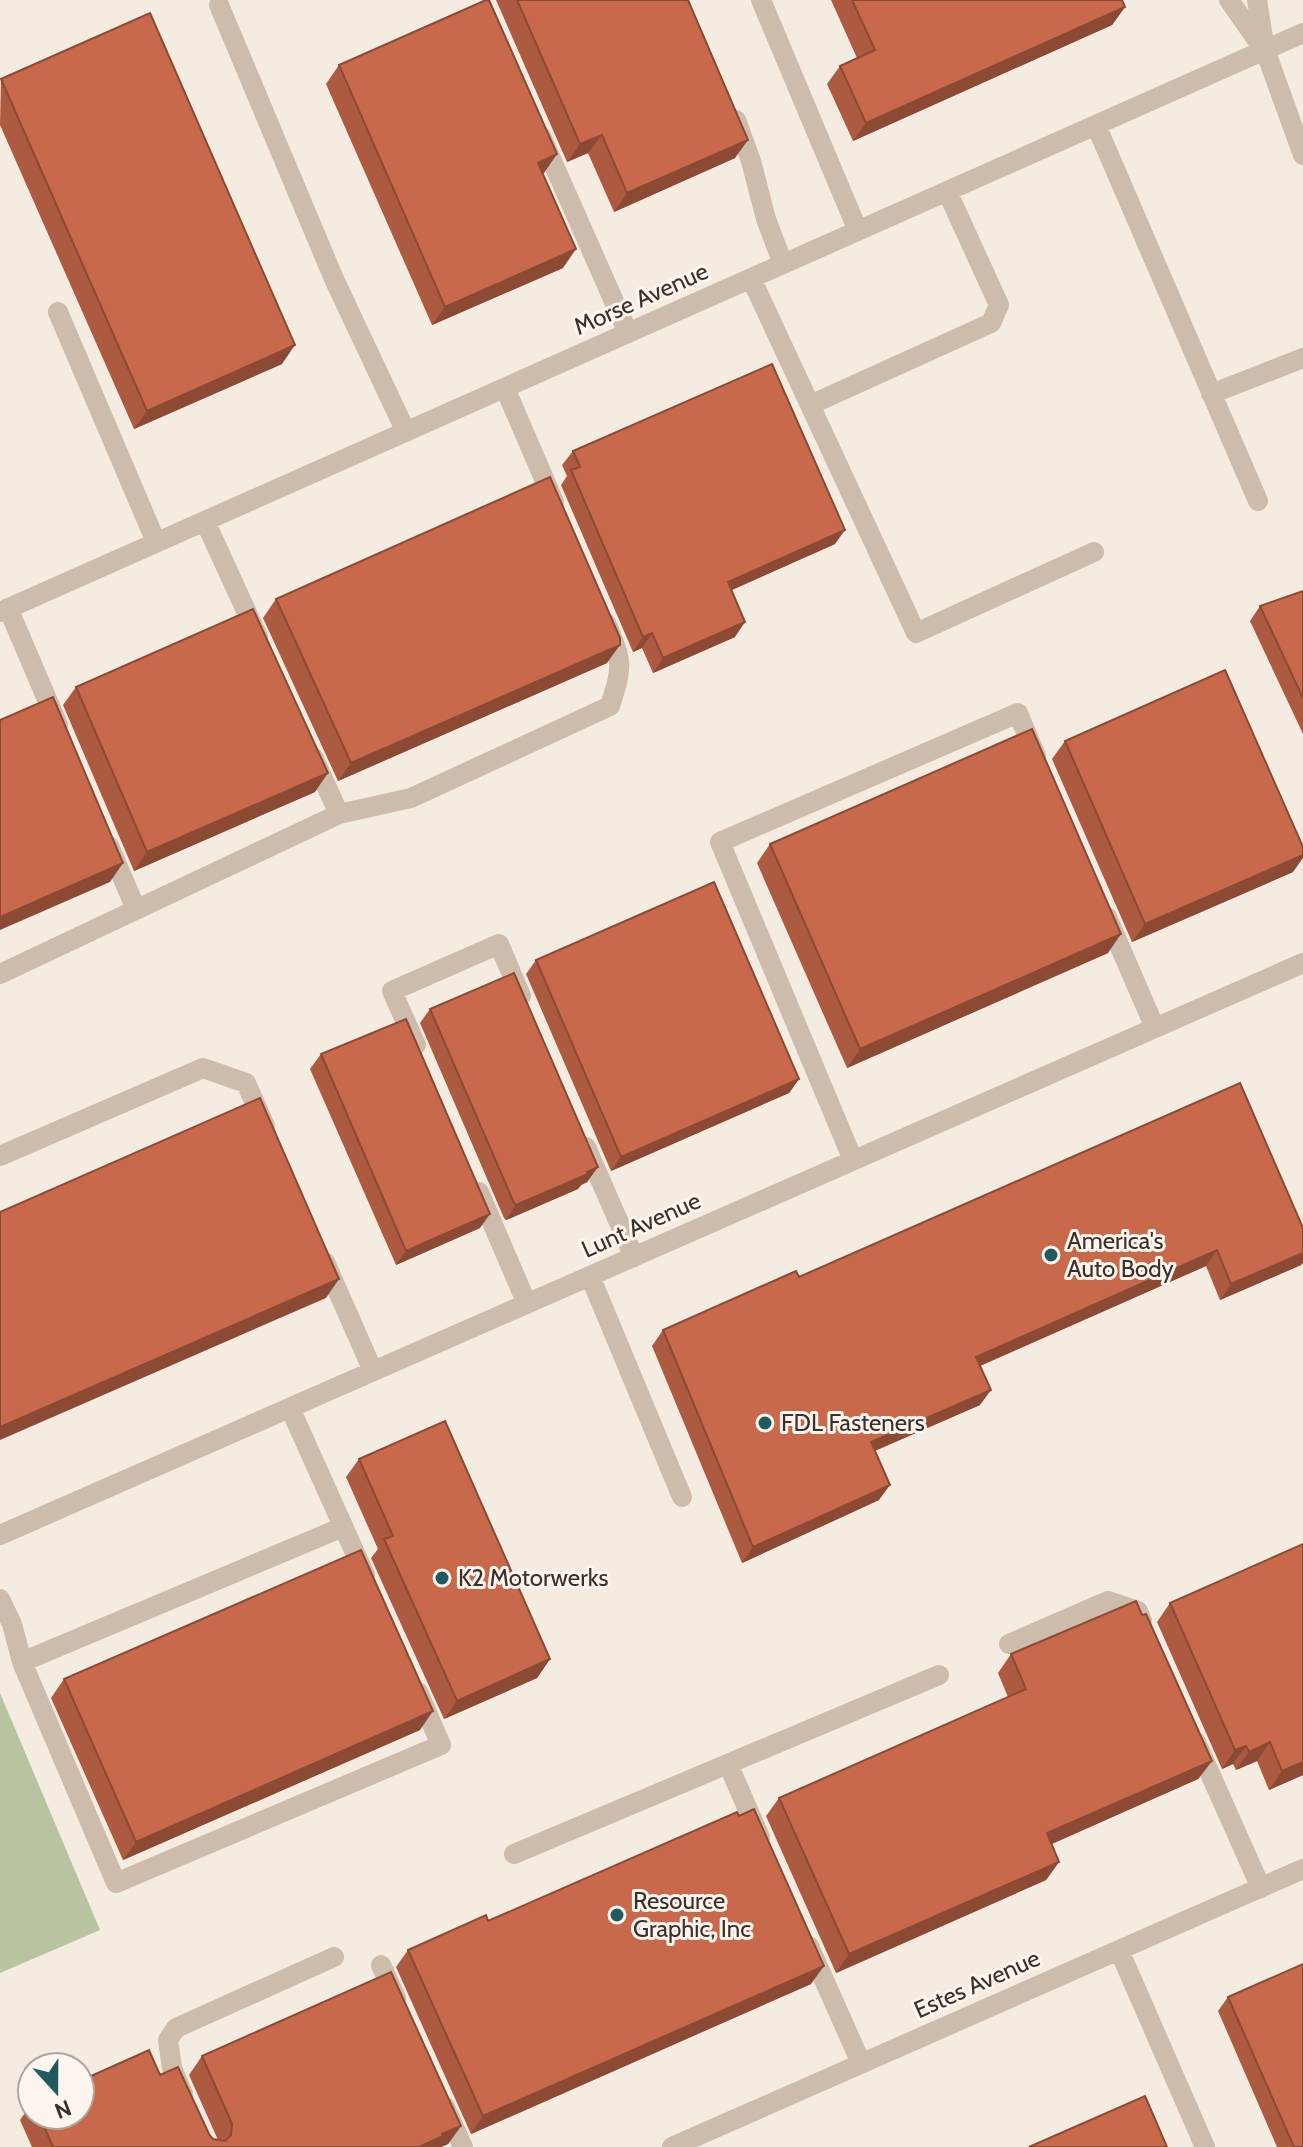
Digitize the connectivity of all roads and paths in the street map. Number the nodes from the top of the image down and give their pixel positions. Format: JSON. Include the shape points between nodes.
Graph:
{"nodes":[{"id":1,"x":761,"y":0,"type":"edge"},
{"id":2,"x":1229,"y":0,"type":"edge"},
{"id":3,"x":1257,"y":0,"type":"edge"},
{"id":4,"x":219,"y":5,"type":"dead end"},
{"id":5,"x":1303,"y":33,"type":"edge"},
{"id":6,"x":1265,"y":50,"type":"junction"},
{"id":7,"x":730,"y":107,"type":"edge"},
{"id":8,"x":532,"y":115,"type":"edge"},
{"id":9,"x":1096,"y":125,"type":"junction"},
{"id":10,"x":1303,"y":155,"type":"edge"},
{"id":11,"x":947,"y":191,"type":"junction"},
{"id":12,"x":858,"y":231,"type":"junction"},
{"id":13,"x":783,"y":264,"type":"junction"},
{"id":14,"x":751,"y":278,"type":"junction"},
{"id":15,"x":58,"y":312,"type":"dead end"},
{"id":16,"x":628,"y":333,"type":"junction"},
{"id":17,"x":1303,"y":358,"type":"edge"},
{"id":18,"x":505,"y":388,"type":"junction"},
{"id":19,"x":1211,"y":394,"type":"junction"},
{"id":20,"x":810,"y":405,"type":"junction"},
{"id":21,"x":406,"y":432,"type":"junction"},
{"id":22,"x":1258,"y":501,"type":"dead end"},
{"id":23,"x":559,"y":514,"type":"edge"},
{"id":24,"x":205,"y":521,"type":"junction"},
{"id":25,"x":156,"y":542,"type":"junction"},
{"id":26,"x":1094,"y":552,"type":"dead end"},
{"id":27,"x":596,"y":598,"type":"edge"},
{"id":28,"x":4,"y":610,"type":"edge"},
{"id":29,"x":268,"y":660,"type":"edge"},
{"id":30,"x":63,"y":737,"type":"edge"},
{"id":31,"x":307,"y":744,"type":"edge"},
{"id":32,"x":1043,"y":770,"type":"edge"},
{"id":33,"x":339,"y":814,"type":"junction"},
{"id":34,"x":99,"y":823,"type":"edge"},
{"id":35,"x":1099,"y":899,"type":"edge"},
{"id":36,"x":136,"y":909,"type":"junction"},
{"id":37,"x":1303,"y":963,"type":"edge"},
{"id":38,"x":0,"y":974,"type":"edge"},
{"id":39,"x":530,"y":1015,"type":"edge"},
{"id":40,"x":1155,"y":1028,"type":"junction"},
{"id":41,"x":423,"y":1062,"type":"edge"},
{"id":42,"x":579,"y":1129,"type":"edge"},
{"id":43,"x":271,"y":1141,"type":"edge"},
{"id":44,"x":0,"y":1156,"type":"edge"},
{"id":45,"x":853,"y":1160,"type":"junction"},
{"id":46,"x":472,"y":1176,"type":"edge"},
{"id":47,"x":316,"y":1242,"type":"edge"},
{"id":48,"x":634,"y":1257,"type":"junction"},
{"id":49,"x":590,"y":1276,"type":"junction"},
{"id":50,"x":527,"y":1304,"type":"junction"},
{"id":51,"x":373,"y":1371,"type":"junction"},
{"id":52,"x":290,"y":1408,"type":"junction"},
{"id":53,"x":682,"y":1497,"type":"dead end"},
{"id":54,"x":343,"y":1527,"type":"junction"},
{"id":55,"x":0,"y":1535,"type":"edge"},
{"id":56,"x":0,"y":1599,"type":"edge"},
{"id":57,"x":376,"y":1600,"type":"edge"},
{"id":58,"x":1150,"y":1640,"type":"edge"},
{"id":59,"x":1009,"y":1644,"type":"dead end"},
{"id":60,"x":22,"y":1662,"type":"junction"},
{"id":61,"x":409,"y":1672,"type":"edge"},
{"id":62,"x":939,"y":1675,"type":"dead end"},
{"id":63,"x":1189,"y":1728,"type":"edge"},
{"id":64,"x":728,"y":1764,"type":"junction"},
{"id":65,"x":766,"y":1849,"type":"edge"},
{"id":66,"x":514,"y":1854,"type":"dead end"},
{"id":67,"x":1303,"y":1869,"type":"edge"},
{"id":68,"x":1261,"y":1888,"type":"junction"},
{"id":69,"x":804,"y":1935,"type":"edge"},
{"id":70,"x":1119,"y":1950,"type":"junction"},
{"id":71,"x":334,"y":1957,"type":"dead end"},
{"id":72,"x":381,"y":1965,"type":"dead end"},
{"id":73,"x":406,"y":2021,"type":"edge"},
{"id":74,"x":861,"y":2063,"type":"junction"},
{"id":75,"x":438,"y":2091,"type":"edge"},
{"id":76,"x":189,"y":2108,"type":"edge"},
{"id":77,"x":463,"y":2147,"type":"edge"},
{"id":78,"x":672,"y":2147,"type":"edge"},
{"id":79,"x":1205,"y":2147,"type":"edge"}],
"edges":[{"from":1,"to":12,"type":"street"},
{"from":2,"to":6,"type":"street"},
{"from":3,"to":6,"type":"street"},
{"from":4,"to":21,"type":"street","via":[[334,279]]},
{"from":5,"to":6,"type":"street","name":"Morse Avenue"},
{"from":6,"to":9,"type":"street","name":"Morse Avenue"},
{"from":6,"to":10,"type":"street"},
{"from":7,"to":13,"type":"street"},
{"from":8,"to":16,"type":"street"},
{"from":9,"to":11,"type":"street","name":"Morse Avenue"},
{"from":9,"to":19,"type":"street"},
{"from":11,"to":12,"type":"street","name":"Morse Avenue"},
{"from":11,"to":20,"type":"street","via":[[999,305],[991,323]]},
{"from":12,"to":13,"type":"street","name":"Morse Avenue"},
{"from":13,"to":14,"type":"street","name":"Morse Avenue"},
{"from":14,"to":16,"type":"street","name":"Morse Avenue"},
{"from":14,"to":20,"type":"street"},
{"from":15,"to":25,"type":"street"},
{"from":16,"to":18,"type":"street","name":"Morse Avenue"},
{"from":17,"to":19,"type":"street"},
{"from":18,"to":21,"type":"street","name":"Morse Avenue"},
{"from":18,"to":23,"type":"street"},
{"from":19,"to":22,"type":"street"},
{"from":20,"to":26,"type":"street","via":[[916,633]]},
{"from":21,"to":24,"type":"street","name":"Morse Avenue"},
{"from":24,"to":25,"type":"street","name":"Morse Avenue"},
{"from":24,"to":29,"type":"street"},
{"from":25,"to":28,"type":"street","name":"Morse Avenue"},
{"from":27,"to":33,"type":"street","via":[[620,654],[610,706],[411,798]]},
{"from":28,"to":30,"type":"street"},
{"from":31,"to":33,"type":"street"},
{"from":32,"to":45,"type":"street","via":[[1018,713],[720,842]]},
{"from":33,"to":36,"type":"street"},
{"from":34,"to":36,"type":"street"},
{"from":35,"to":40,"type":"street"},
{"from":36,"to":38,"type":"street"},
{"from":37,"to":40,"type":"street","name":"Lunt Avenue"},
{"from":39,"to":41,"type":"street","via":[[499,944],[392,991]]},
{"from":40,"to":45,"type":"street","name":"Lunt Avenue"},
{"from":42,"to":48,"type":"street"},
{"from":43,"to":44,"type":"street","via":[[246,1083],[203,1068]]},
{"from":45,"to":48,"type":"street","name":"Lunt Avenue"},
{"from":46,"to":50,"type":"street"},
{"from":47,"to":51,"type":"street"},
{"from":48,"to":49,"type":"street","name":"Lunt Avenue"},
{"from":49,"to":50,"type":"street","name":"Lunt Avenue"},
{"from":49,"to":53,"type":"street"},
{"from":50,"to":51,"type":"street","name":"Lunt Avenue"},
{"from":51,"to":52,"type":"street","name":"Lunt Avenue"},
{"from":52,"to":54,"type":"street"},
{"from":52,"to":55,"type":"street","name":"Lunt Avenue"},
{"from":54,"to":57,"type":"street"},
{"from":54,"to":60,"type":"street"},
{"from":56,"to":60,"type":"street"},
{"from":58,"to":59,"type":"street","via":[[1138,1611],[1108,1601]]},
{"from":60,"to":61,"type":"street","via":[[116,1883],[441,1745]]},
{"from":62,"to":64,"type":"street"},
{"from":63,"to":68,"type":"street"},
{"from":64,"to":65,"type":"street"},
{"from":64,"to":66,"type":"street"},
{"from":67,"to":68,"type":"street","name":"Estes Avenue"},
{"from":68,"to":70,"type":"street","name":"Estes Avenue"},
{"from":69,"to":74,"type":"street"},
{"from":70,"to":74,"type":"street","name":"Estes Avenue"},
{"from":70,"to":79,"type":"street"},
{"from":71,"to":76,"type":"street","via":[[176,2028],[168,2040],[172,2068]]},
{"from":72,"to":73,"type":"street"},
{"from":74,"to":78,"type":"street","name":"Estes Avenue"},
{"from":75,"to":77,"type":"street"}]}
